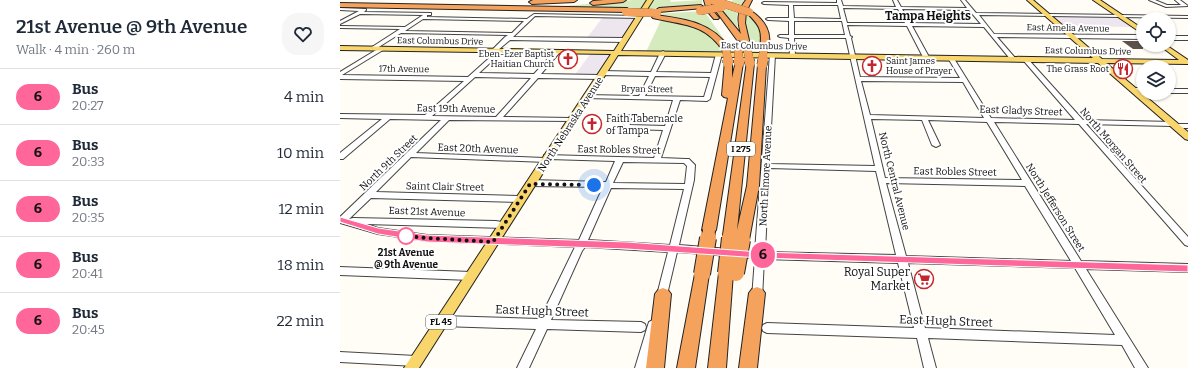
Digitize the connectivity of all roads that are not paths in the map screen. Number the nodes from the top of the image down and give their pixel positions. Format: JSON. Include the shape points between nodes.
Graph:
{"nodes":[{"id":1,"x":574,"y":0,"type":"edge"},
{"id":2,"x":623,"y":0,"type":"edge"},
{"id":3,"x":650,"y":0,"type":"edge"},
{"id":4,"x":707,"y":0,"type":"edge"},
{"id":5,"x":727,"y":0,"type":"edge"},
{"id":6,"x":895,"y":0,"type":"edge"},
{"id":7,"x":963,"y":0,"type":"edge"},
{"id":8,"x":1030,"y":0,"type":"edge"},
{"id":9,"x":1096,"y":0,"type":"edge"},
{"id":10,"x":1151,"y":0,"type":"edge"},
{"id":11,"x":1177,"y":0,"type":"edge"},
{"id":12,"x":340,"y":1,"type":"edge"},
{"id":13,"x":745,"y":1,"type":"edge"},
{"id":14,"x":717,"y":2,"type":"edge"},
{"id":15,"x":764,"y":3,"type":"dead end"},
{"id":16,"x":791,"y":4,"type":"junction"},
{"id":17,"x":840,"y":4,"type":"edge"},
{"id":18,"x":340,"y":5,"type":"edge"},
{"id":19,"x":434,"y":6,"type":"junction"},
{"id":20,"x":1176,"y":7,"type":"junction"},
{"id":21,"x":900,"y":8,"type":"junction"},
{"id":22,"x":340,"y":9,"type":"edge"},
{"id":23,"x":971,"y":9,"type":"junction"},
{"id":24,"x":625,"y":12,"type":"junction"},
{"id":25,"x":360,"y":13,"type":"junction"},
{"id":26,"x":657,"y":13,"type":"junction"},
{"id":27,"x":975,"y":14,"type":"junction"},
{"id":28,"x":1188,"y":14,"type":"edge"},
{"id":29,"x":1047,"y":15,"type":"junction"},
{"id":30,"x":1120,"y":16,"type":"junction"},
{"id":31,"x":639,"y":17,"type":"junction"},
{"id":32,"x":421,"y":18,"type":"junction"},
{"id":33,"x":1188,"y":18,"type":"edge"},
{"id":34,"x":768,"y":19,"type":"dead end"},
{"id":35,"x":528,"y":20,"type":"junction"},
{"id":36,"x":792,"y":20,"type":"junction"},
{"id":37,"x":845,"y":22,"type":"junction"},
{"id":38,"x":340,"y":23,"type":"edge"},
{"id":39,"x":908,"y":25,"type":"junction"},
{"id":40,"x":986,"y":26,"type":"junction"},
{"id":41,"x":340,"y":27,"type":"edge"},
{"id":42,"x":1136,"y":27,"type":"edge"},
{"id":43,"x":406,"y":28,"type":"junction"},
{"id":44,"x":400,"y":32,"type":"junction"},
{"id":45,"x":512,"y":34,"type":"junction"},
{"id":46,"x":992,"y":35,"type":"junction"},
{"id":47,"x":780,"y":36,"type":"dead end"},
{"id":48,"x":792,"y":36,"type":"junction"},
{"id":49,"x":1072,"y":36,"type":"junction"},
{"id":50,"x":849,"y":37,"type":"junction"},
{"id":51,"x":1136,"y":37,"type":"edge"},
{"id":52,"x":507,"y":38,"type":"junction"},
{"id":53,"x":1176,"y":38,"type":"edge"},
{"id":54,"x":1188,"y":38,"type":"edge"},
{"id":55,"x":624,"y":40,"type":"junction"},
{"id":56,"x":744,"y":40,"type":"junction"},
{"id":57,"x":340,"y":48,"type":"edge"},
{"id":58,"x":377,"y":48,"type":"junction"},
{"id":59,"x":497,"y":51,"type":"junction"},
{"id":60,"x":558,"y":51,"type":"junction"},
{"id":61,"x":723,"y":51,"type":"junction"},
{"id":62,"x":616,"y":52,"type":"junction"},
{"id":63,"x":1173,"y":52,"type":"edge"},
{"id":64,"x":662,"y":53,"type":"junction"},
{"id":65,"x":772,"y":55,"type":"junction"},
{"id":66,"x":792,"y":55,"type":"junction"},
{"id":67,"x":853,"y":56,"type":"junction"},
{"id":68,"x":926,"y":57,"type":"junction"},
{"id":69,"x":951,"y":58,"type":"junction"},
{"id":70,"x":1013,"y":59,"type":"junction"},
{"id":71,"x":1025,"y":59,"type":"junction"},
{"id":72,"x":1100,"y":60,"type":"junction"},
{"id":73,"x":1188,"y":62,"type":"edge"},
{"id":74,"x":744,"y":63,"type":"junction"},
{"id":75,"x":341,"y":73,"type":"edge"},
{"id":76,"x":652,"y":74,"type":"junction"},
{"id":77,"x":601,"y":75,"type":"junction"},
{"id":78,"x":536,"y":76,"type":"junction"},
{"id":79,"x":713,"y":76,"type":"junction"},
{"id":80,"x":470,"y":77,"type":"junction"},
{"id":81,"x":859,"y":79,"type":"junction"},
{"id":82,"x":965,"y":80,"type":"junction"},
{"id":83,"x":1134,"y":90,"type":"joint"},
{"id":84,"x":1176,"y":91,"type":"edge"},
{"id":85,"x":1188,"y":91,"type":"edge"},
{"id":86,"x":587,"y":97,"type":"junction"},
{"id":87,"x":641,"y":98,"type":"junction"},
{"id":88,"x":677,"y":99,"type":"junction"},
{"id":89,"x":340,"y":116,"type":"edge"},
{"id":90,"x":389,"y":116,"type":"junction"},
{"id":91,"x":729,"y":116,"type":"junction"},
{"id":92,"x":426,"y":117,"type":"junction"},
{"id":93,"x":868,"y":117,"type":"junction"},
{"id":94,"x":448,"y":118,"type":"junction"},
{"id":95,"x":629,"y":118,"type":"dead end"},
{"id":96,"x":924,"y":118,"type":"junction"},
{"id":97,"x":498,"y":119,"type":"junction"},
{"id":98,"x":989,"y":119,"type":"junction"},
{"id":99,"x":571,"y":120,"type":"junction"},
{"id":100,"x":1081,"y":122,"type":"junction"},
{"id":101,"x":1174,"y":125,"type":"junction"},
{"id":102,"x":1188,"y":126,"type":"edge"},
{"id":103,"x":668,"y":128,"type":"junction"},
{"id":104,"x":1188,"y":137,"type":"edge"},
{"id":105,"x":936,"y":145,"type":"dead end"},
{"id":106,"x":409,"y":156,"type":"junction"},
{"id":107,"x":340,"y":157,"type":"edge"},
{"id":108,"x":547,"y":158,"type":"junction"},
{"id":109,"x":620,"y":159,"type":"junction"},
{"id":110,"x":657,"y":160,"type":"junction"},
{"id":111,"x":766,"y":166,"type":"junction"},
{"id":112,"x":880,"y":169,"type":"junction"},
{"id":113,"x":882,"y":180,"type":"junction"},
{"id":114,"x":1028,"y":183,"type":"junction"},
{"id":115,"x":530,"y":184,"type":"junction"},
{"id":116,"x":609,"y":186,"type":"junction"},
{"id":117,"x":688,"y":187,"type":"junction"},
{"id":118,"x":369,"y":195,"type":"junction"},
{"id":119,"x":521,"y":199,"type":"junction"},
{"id":120,"x":344,"y":220,"type":"edge"},
{"id":121,"x":504,"y":225,"type":"junction"},
{"id":122,"x":736,"y":238,"type":"junction"},
{"id":123,"x":493,"y":242,"type":"junction"},
{"id":124,"x":1188,"y":243,"type":"edge"},
{"id":125,"x":582,"y":244,"type":"junction"},
{"id":126,"x":673,"y":248,"type":"junction"},
{"id":127,"x":760,"y":255,"type":"junction"},
{"id":128,"x":903,"y":260,"type":"junction"},
{"id":129,"x":1078,"y":265,"type":"junction"},
{"id":130,"x":1188,"y":268,"type":"edge"},
{"id":131,"x":340,"y":270,"type":"edge"},
{"id":132,"x":471,"y":276,"type":"junction"},
{"id":133,"x":663,"y":294,"type":"junction"},
{"id":134,"x":757,"y":294,"type":"junction"},
{"id":135,"x":442,"y":321,"type":"junction"},
{"id":136,"x":543,"y":324,"type":"junction"},
{"id":137,"x":641,"y":327,"type":"dead end"},
{"id":138,"x":767,"y":328,"type":"dead end"},
{"id":139,"x":921,"y":334,"type":"junction"},
{"id":140,"x":1125,"y":340,"type":"junction"},
{"id":141,"x":340,"y":357,"type":"edge"},
{"id":142,"x":413,"y":364,"type":"edge"},
{"id":143,"x":523,"y":368,"type":"edge"},
{"id":144,"x":641,"y":368,"type":"edge"},
{"id":145,"x":655,"y":368,"type":"edge"},
{"id":146,"x":686,"y":368,"type":"edge"},
{"id":147,"x":716,"y":368,"type":"edge"},
{"id":148,"x":748,"y":368,"type":"edge"},
{"id":149,"x":753,"y":368,"type":"edge"},
{"id":150,"x":930,"y":368,"type":"edge"},
{"id":151,"x":1142,"y":368,"type":"edge"}],
"edges":[{"from":1,"to":19,"type":"highway"},
{"from":2,"to":19,"type":"highway","via":[[548,6]]},
{"from":3,"to":31,"type":"main road","name":"North Nebraska Avenue","number":"FL 45"},
{"from":4,"to":74,"type":"highway","number":"I 275","bridge":true,"via":[[710,11],[728,33]]},
{"from":5,"to":14,"type":"highway"},
{"from":6,"to":21,"type":"street"},
{"from":7,"to":23,"type":"street"},
{"from":8,"to":29,"type":"main road"},
{"from":9,"to":30,"type":"main road"},
{"from":10,"to":20,"type":"street","via":[[1160,5]]},
{"from":11,"to":20,"type":"street","via":[[1186,6]]},
{"from":12,"to":19,"type":"highway"},
{"from":13,"to":14,"type":"highway"},
{"from":13,"to":56,"type":"highway","via":[[741,14],[746,38]]},
{"from":14,"to":26,"type":"highway","bridge":true,"via":[[700,9]]},
{"from":14,"to":56,"type":"highway","number":"I 275","via":[[719,11]]},
{"from":14,"to":122,"type":"highway","bridge":true,"via":[[734,6],[758,18],[766,36],[753,186]]},
{"from":15,"to":16,"type":"street"},
{"from":16,"to":17,"type":"street"},
{"from":16,"to":36,"type":"street"},
{"from":17,"to":21,"type":"street"},
{"from":17,"to":37,"type":"street","name":"North Central Avenue"},
{"from":18,"to":19,"type":"highway"},
{"from":19,"to":24,"type":"highway"},
{"from":19,"to":24,"type":"highway"},
{"from":20,"to":28,"type":"street"},
{"from":21,"to":23,"type":"street"},
{"from":21,"to":39,"type":"street"},
{"from":22,"to":25,"type":"street","via":[[364,10]]},
{"from":23,"to":27,"type":"street"},
{"from":24,"to":26,"type":"highway"},
{"from":25,"to":32,"type":"street","via":[[429,14]]},
{"from":25,"to":38,"type":"street"},
{"from":26,"to":61,"type":"highway","via":[[701,28],[716,36]]},
{"from":27,"to":29,"type":"street"},
{"from":27,"to":40,"type":"street"},
{"from":29,"to":30,"type":"street"},
{"from":29,"to":49,"type":"main road"},
{"from":30,"to":33,"type":"street"},
{"from":30,"to":42,"type":"main road"},
{"from":31,"to":35,"type":"street","via":[[534,15]]},
{"from":31,"to":55,"type":"main road","name":"North Nebraska Avenue","number":"FL 45"},
{"from":32,"to":35,"type":"street"},
{"from":32,"to":43,"type":"street"},
{"from":34,"to":36,"type":"street"},
{"from":35,"to":45,"type":"street"},
{"from":36,"to":37,"type":"street"},
{"from":36,"to":48,"type":"street"},
{"from":37,"to":39,"type":"street"},
{"from":37,"to":50,"type":"street","name":"North Central Avenue"},
{"from":39,"to":40,"type":"street"},
{"from":39,"to":68,"type":"street"},
{"from":40,"to":46,"type":"street"},
{"from":41,"to":43,"type":"street"},
{"from":43,"to":44,"type":"street"},
{"from":44,"to":45,"type":"street"},
{"from":44,"to":58,"type":"street"},
{"from":45,"to":52,"type":"street"},
{"from":46,"to":49,"type":"street","name":"East Amelia Avenue"},
{"from":46,"to":70,"type":"street"},
{"from":47,"to":48,"type":"street"},
{"from":48,"to":50,"type":"street"},
{"from":48,"to":66,"type":"street"},
{"from":49,"to":51,"type":"street","name":"East Amelia Avenue"},
{"from":49,"to":72,"type":"main road"},
{"from":50,"to":67,"type":"street","name":"North Central Avenue"},
{"from":52,"to":55,"type":"street"},
{"from":52,"to":59,"type":"street"},
{"from":53,"to":54,"type":"street"},
{"from":55,"to":62,"type":"main road","name":"North Nebraska Avenue","number":"FL 45"},
{"from":56,"to":74,"type":"highway","number":"I 275","bridge":true,"via":[[747,49]]},
{"from":57,"to":58,"type":"main road","name":"East Columbus Drive"},
{"from":58,"to":59,"type":"main road","name":"East Columbus Drive"},
{"from":58,"to":75,"type":"street"},
{"from":59,"to":60,"type":"main road","name":"East Columbus Drive"},
{"from":59,"to":80,"type":"street"},
{"from":60,"to":62,"type":"main road","name":"East Columbus Drive"},
{"from":60,"to":78,"type":"street"},
{"from":61,"to":64,"type":"main road","name":"East Columbus Drive"},
{"from":61,"to":65,"type":"main road","name":"East Columbus Drive"},
{"from":61,"to":79,"type":"street"},
{"from":61,"to":91,"type":"highway","bridge":true,"via":[[728,63]]},
{"from":62,"to":64,"type":"main road","name":"East Columbus Drive"},
{"from":62,"to":77,"type":"main road","name":"North Nebraska Avenue","number":"FL 45"},
{"from":63,"to":73,"type":"main road"},
{"from":64,"to":76,"type":"street"},
{"from":65,"to":66,"type":"main road","name":"East Columbus Drive"},
{"from":65,"to":111,"type":"street","name":"North Elmore Avenue"},
{"from":66,"to":67,"type":"main road","name":"East Columbus Drive"},
{"from":67,"to":68,"type":"main road","name":"East Columbus Drive"},
{"from":67,"to":81,"type":"street","name":"North Central Avenue"},
{"from":68,"to":69,"type":"main road","name":"East Columbus Drive"},
{"from":69,"to":70,"type":"main road","name":"East Columbus Drive"},
{"from":69,"to":82,"type":"street","name":"North Jefferson Street"},
{"from":70,"to":71,"type":"main road","name":"East Columbus Drive"},
{"from":71,"to":72,"type":"main road","name":"East Columbus Drive"},
{"from":71,"to":100,"type":"street","name":"North Morgan Street"},
{"from":72,"to":73,"type":"main road","name":"East Columbus Drive"},
{"from":72,"to":83,"type":"main road"},
{"from":74,"to":91,"type":"highway","number":"I 275"},
{"from":74,"to":122,"type":"highway","number":"I 275"},
{"from":75,"to":80,"type":"street","name":"17th Avenue"},
{"from":76,"to":77,"type":"street","name":"17th Avenue"},
{"from":76,"to":79,"type":"street","name":"17th Avenue"},
{"from":76,"to":87,"type":"street"},
{"from":77,"to":78,"type":"street","name":"17th Avenue"},
{"from":77,"to":86,"type":"main road","name":"North Nebraska Avenue","number":"FL 45"},
{"from":78,"to":80,"type":"street","name":"17th Avenue"},
{"from":78,"to":97,"type":"street"},
{"from":79,"to":88,"type":"street","name":"Bryan Street","via":[[707,99]]},
{"from":80,"to":92,"type":"street"},
{"from":81,"to":82,"type":"street"},
{"from":81,"to":93,"type":"street","name":"North Central Avenue"},
{"from":82,"to":98,"type":"street","name":"North Jefferson Street"},
{"from":83,"to":101,"type":"main road"},
{"from":84,"to":85,"type":"street"},
{"from":86,"to":87,"type":"street","name":"Bryan Street"},
{"from":86,"to":99,"type":"main road","name":"North Nebraska Avenue","number":"FL 45"},
{"from":87,"to":88,"type":"street","name":"Bryan Street"},
{"from":88,"to":103,"type":"street"},
{"from":89,"to":90,"type":"street","name":"East 19th Avenue"},
{"from":90,"to":92,"type":"street","name":"East 19th Avenue"},
{"from":90,"to":107,"type":"street"},
{"from":91,"to":146,"type":"highway","number":"I 275","bridge":true},
{"from":92,"to":94,"type":"street","name":"East 19th Avenue"},
{"from":93,"to":96,"type":"street","name":"East Gladys Street"},
{"from":93,"to":112,"type":"street","name":"North Central Avenue"},
{"from":94,"to":97,"type":"street","name":"East 19th Avenue"},
{"from":94,"to":106,"type":"street","name":"North 9th Street"},
{"from":95,"to":103,"type":"street","via":[[626,123],[628,126]]},
{"from":96,"to":98,"type":"street","name":"East Gladys Street"},
{"from":96,"to":105,"type":"street"},
{"from":97,"to":99,"type":"street","name":"East 19th Avenue"},
{"from":98,"to":100,"type":"street","name":"East Gladys Street"},
{"from":98,"to":114,"type":"street","name":"North Jefferson Street"},
{"from":99,"to":108,"type":"main road","name":"North Nebraska Avenue","number":"FL 45"},
{"from":100,"to":101,"type":"street","name":"East Gladys Street"},
{"from":100,"to":124,"type":"street","name":"North Morgan Street"},
{"from":101,"to":102,"type":"street","name":"East Gladys Street"},
{"from":101,"to":104,"type":"main road"},
{"from":103,"to":110,"type":"street"},
{"from":106,"to":108,"type":"street","name":"East 20th Avenue"},
{"from":106,"to":118,"type":"street","name":"North 9th Street"},
{"from":108,"to":109,"type":"street","name":"East Robles Street"},
{"from":108,"to":115,"type":"main road","name":"North Nebraska Avenue","number":"FL 45"},
{"from":109,"to":110,"type":"street","name":"East Robles Street"},
{"from":109,"to":116,"type":"street"},
{"from":110,"to":117,"type":"street","name":"East Robles Street","via":[[690,163],[692,170]]},
{"from":111,"to":112,"type":"street"},
{"from":111,"to":127,"type":"street","name":"North Elmore Avenue"},
{"from":112,"to":113,"type":"street","name":"North Central Avenue"},
{"from":113,"to":114,"type":"street","name":"East Robles Street"},
{"from":113,"to":128,"type":"street","name":"North Central Avenue"},
{"from":114,"to":129,"type":"street","name":"North Jefferson Street"},
{"from":115,"to":116,"type":"street"},
{"from":115,"to":119,"type":"main road","name":"North Nebraska Avenue","number":"FL 45"},
{"from":116,"to":117,"type":"street"},
{"from":116,"to":125,"type":"street"},
{"from":117,"to":126,"type":"street"},
{"from":118,"to":119,"type":"street","name":"Saint Clair Street"},
{"from":118,"to":120,"type":"street","name":"North 9th Street"},
{"from":119,"to":121,"type":"main road","name":"North Nebraska Avenue","number":"FL 45"},
{"from":120,"to":121,"type":"street","name":"East 21st Avenue"},
{"from":120,"to":123,"type":"street","via":[[404,236]]},
{"from":121,"to":123,"type":"main road","name":"North Nebraska Avenue","number":"FL 45"},
{"from":122,"to":147,"type":"highway","bridge":true},
{"from":123,"to":125,"type":"street"},
{"from":123,"to":132,"type":"main road","name":"North Nebraska Avenue","number":"FL 45"},
{"from":125,"to":126,"type":"street"},
{"from":125,"to":136,"type":"street"},
{"from":126,"to":127,"type":"street"},
{"from":126,"to":133,"type":"street"},
{"from":127,"to":128,"type":"street"},
{"from":127,"to":134,"type":"street","name":"North Elmore Avenue"},
{"from":128,"to":129,"type":"street"},
{"from":128,"to":139,"type":"street","name":"North Central Avenue"},
{"from":129,"to":130,"type":"street"},
{"from":129,"to":140,"type":"street","name":"North Jefferson Street"},
{"from":131,"to":132,"type":"street"},
{"from":132,"to":135,"type":"main road","name":"North Nebraska Avenue","number":"FL 45"},
{"from":133,"to":144,"type":"street"},
{"from":133,"to":145,"type":"highway"},
{"from":134,"to":148,"type":"highway"},
{"from":134,"to":149,"type":"street","name":"North Elmore Avenue"},
{"from":135,"to":136,"type":"street","name":"East Hugh Street"},
{"from":135,"to":142,"type":"main road","name":"North Nebraska Avenue","number":"FL 45"},
{"from":136,"to":137,"type":"street","name":"East Hugh Street"},
{"from":136,"to":143,"type":"street"},
{"from":138,"to":139,"type":"street","name":"East Hugh Street"},
{"from":139,"to":140,"type":"street","name":"East Hugh Street"},
{"from":139,"to":150,"type":"street","name":"North Central Avenue"},
{"from":140,"to":151,"type":"street","name":"North Jefferson Street"},
{"from":141,"to":142,"type":"street"}]}
